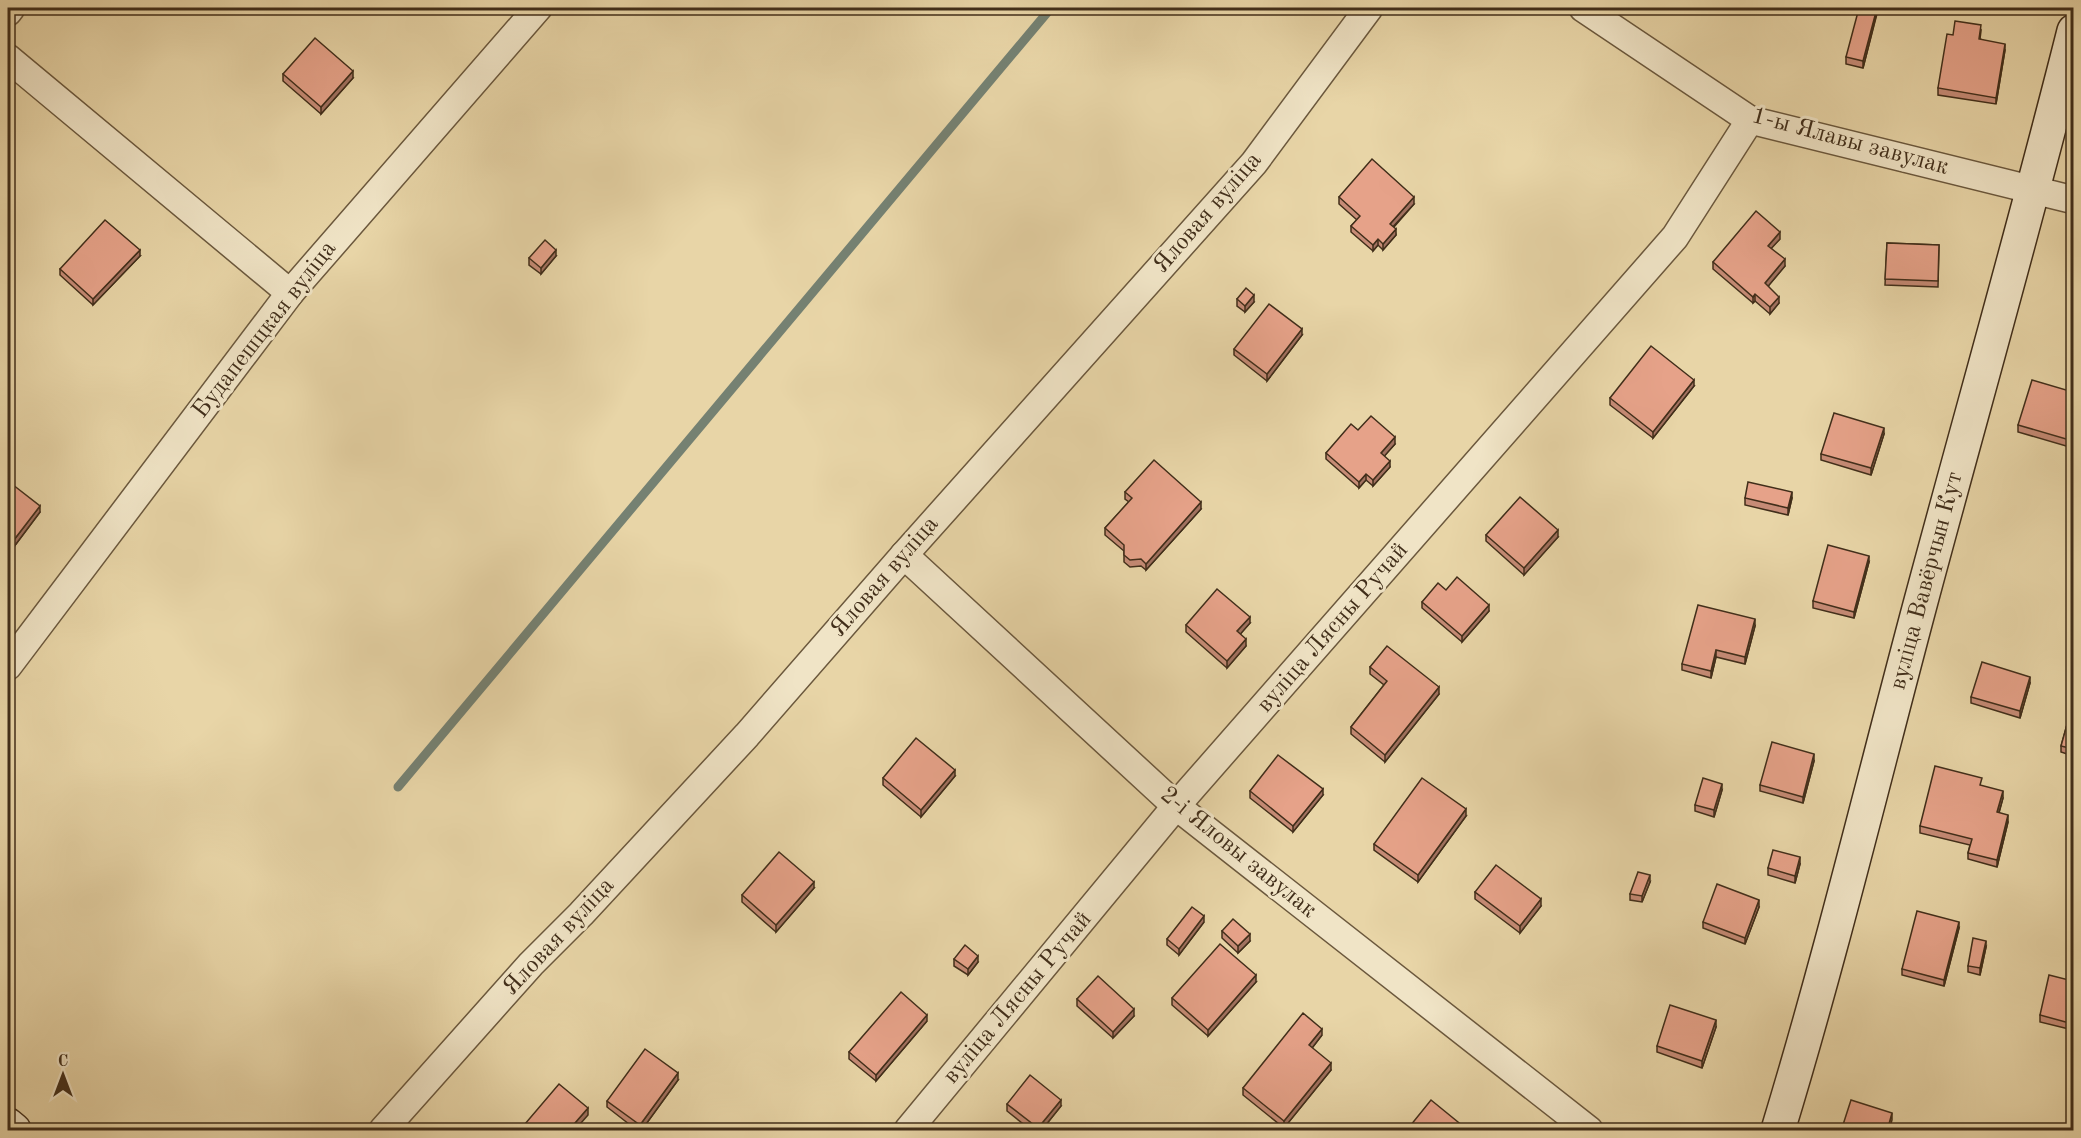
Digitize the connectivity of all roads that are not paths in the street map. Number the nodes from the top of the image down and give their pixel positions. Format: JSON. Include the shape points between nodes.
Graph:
{"nodes":[{"id":1,"x":11,"y":8,"type":"edge"},
{"id":2,"x":538,"y":8,"type":"edge"},
{"id":3,"x":1369,"y":8,"type":"edge"},
{"id":4,"x":1582,"y":8,"type":"edge"},
{"id":5,"x":8,"y":12,"type":"edge"},
{"id":6,"x":2073,"y":31,"type":"edge"},
{"id":7,"x":8,"y":58,"type":"edge"},
{"id":8,"x":1750,"y":120,"type":"junction"},
{"id":9,"x":2034,"y":190,"type":"junction"},
{"id":10,"x":2073,"y":200,"type":"edge"},
{"id":11,"x":290,"y":293,"type":"junction"},
{"id":12,"x":904,"y":555,"type":"junction"},
{"id":13,"x":8,"y":666,"type":"edge"},
{"id":14,"x":1176,"y":806,"type":"junction"},
{"id":15,"x":8,"y":1125,"type":"edge"},
{"id":16,"x":14,"y":1131,"type":"edge"},
{"id":17,"x":383,"y":1131,"type":"edge"},
{"id":18,"x":908,"y":1131,"type":"edge"},
{"id":19,"x":1589,"y":1131,"type":"edge"},
{"id":20,"x":1778,"y":1131,"type":"edge"}],
"edges":[{"from":1,"to":5,"type":"street"},
{"from":2,"to":11,"type":"street","name":"Будапешцкая вуліца"},
{"from":3,"to":12,"type":"street","name":"Яловая вуліца","via":[[1254,163]]},
{"from":4,"to":8,"type":"street","name":"1-ы Ялавы завулак"},
{"from":6,"to":9,"type":"street","name":"вуліца Вавёрчын Кут"},
{"from":7,"to":11,"type":"street"},
{"from":8,"to":9,"type":"street","name":"1-ы Ялавы завулак"},
{"from":8,"to":14,"type":"street","name":"вуліца Лясны Ручай","via":[[1675,237]]},
{"from":9,"to":10,"type":"street","name":"1-ы Ялавы завулак"},
{"from":9,"to":20,"type":"street","name":"вуліца Вавёрчын Кут","via":[[1810,1025]]},
{"from":11,"to":13,"type":"street","name":"Будапешцкая вуліца"},
{"from":12,"to":14,"type":"street","name":"2-і Яловы завулак"},
{"from":12,"to":17,"type":"street","name":"Яловая вуліца","via":[[747,735],[531,964]]},
{"from":14,"to":18,"type":"street","name":"вуліца Лясны Ручай"},
{"from":14,"to":19,"type":"street","name":"2-і Яловы завулак"},
{"from":15,"to":16,"type":"street"}]}
